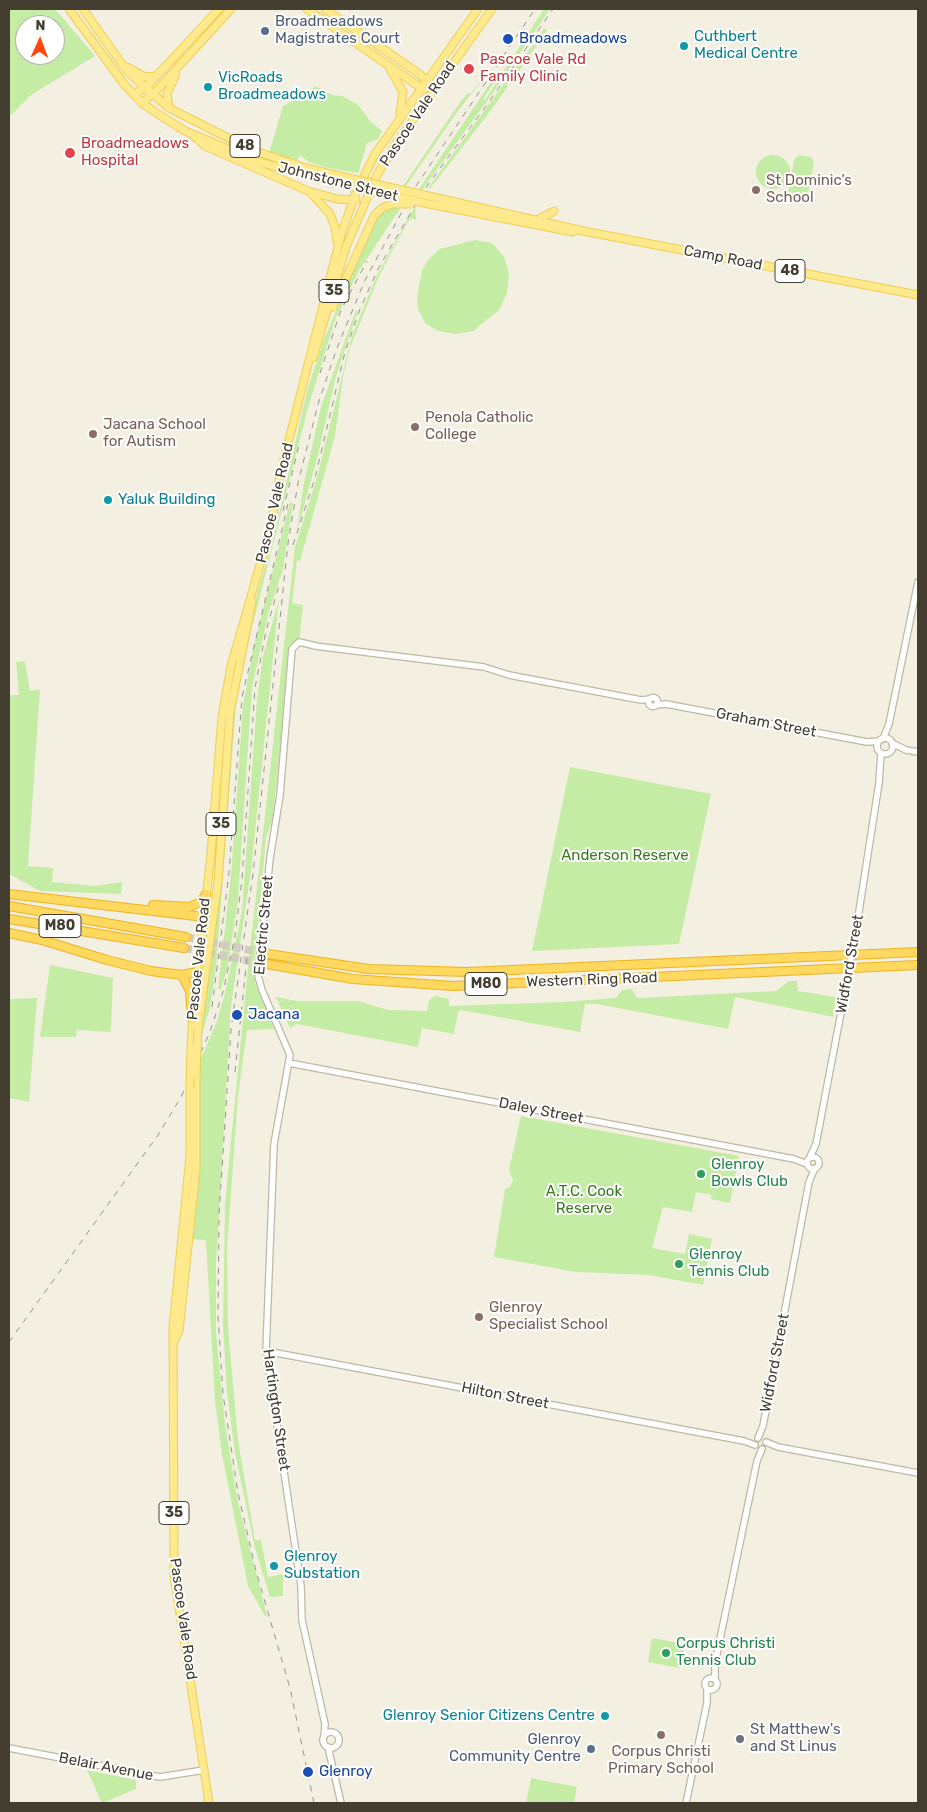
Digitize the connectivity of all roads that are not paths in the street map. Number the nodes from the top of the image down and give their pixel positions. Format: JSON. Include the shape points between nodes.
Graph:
{"nodes":[{"id":1,"x":70,"y":9,"type":"edge"},
{"id":2,"x":84,"y":9,"type":"edge"},
{"id":3,"x":219,"y":9,"type":"edge"},
{"id":4,"x":231,"y":9,"type":"edge"},
{"id":5,"x":307,"y":9,"type":"edge"},
{"id":6,"x":325,"y":9,"type":"edge"},
{"id":7,"x":478,"y":9,"type":"edge"},
{"id":8,"x":492,"y":9,"type":"edge"},
{"id":9,"x":199,"y":30,"type":"junction"},
{"id":10,"x":207,"y":36,"type":"junction"},
{"id":11,"x":119,"y":61,"type":"junction"},
{"id":12,"x":182,"y":62,"type":"junction"},
{"id":13,"x":385,"y":63,"type":"junction"},
{"id":14,"x":156,"y":76,"type":"junction"},
{"id":15,"x":428,"y":79,"type":"junction"},
{"id":16,"x":144,"y":88,"type":"junction"},
{"id":17,"x":421,"y":90,"type":"junction"},
{"id":18,"x":433,"y":90,"type":"junction"},
{"id":19,"x":134,"y":95,"type":"junction"},
{"id":20,"x":152,"y":95,"type":"junction"},
{"id":21,"x":142,"y":103,"type":"junction"},
{"id":22,"x":169,"y":108,"type":"junction"},
{"id":23,"x":397,"y":121,"type":"junction"},
{"id":24,"x":196,"y":124,"type":"junction"},
{"id":25,"x":185,"y":131,"type":"junction"},
{"id":26,"x":227,"y":148,"type":"junction"},
{"id":27,"x":346,"y":182,"type":"junction"},
{"id":28,"x":372,"y":188,"type":"junction"},
{"id":29,"x":308,"y":191,"type":"junction"},
{"id":30,"x":353,"y":201,"type":"junction"},
{"id":31,"x":431,"y":201,"type":"junction"},
{"id":32,"x":536,"y":220,"type":"junction"},
{"id":33,"x":563,"y":225,"type":"junction"},
{"id":34,"x":588,"y":232,"type":"junction"},
{"id":35,"x":338,"y":248,"type":"junction"},
{"id":36,"x":918,"y":295,"type":"edge"},
{"id":37,"x":323,"y":329,"type":"junction"},
{"id":38,"x":301,"y":396,"type":"junction"},
{"id":39,"x":256,"y":580,"type":"junction"},
{"id":40,"x":918,"y":582,"type":"edge"},
{"id":41,"x":649,"y":701,"type":"joint"},
{"id":42,"x":889,"y":724,"type":"junction"},
{"id":43,"x":881,"y":740,"type":"junction"},
{"id":44,"x":867,"y":742,"type":"junction"},
{"id":45,"x":891,"y":742,"type":"junction"},
{"id":46,"x":906,"y":750,"type":"junction"},
{"id":47,"x":879,"y":751,"type":"junction"},
{"id":48,"x":918,"y":752,"type":"edge"},
{"id":49,"x":889,"y":753,"type":"junction"},
{"id":50,"x":879,"y":783,"type":"junction"},
{"id":51,"x":9,"y":894,"type":"edge"},
{"id":52,"x":206,"y":894,"type":"junction"},
{"id":53,"x":9,"y":906,"type":"edge"},
{"id":54,"x":114,"y":906,"type":"junction"},
{"id":55,"x":204,"y":917,"type":"junction"},
{"id":56,"x":9,"y":919,"type":"edge"},
{"id":57,"x":213,"y":925,"type":"junction"},
{"id":58,"x":9,"y":933,"type":"edge"},
{"id":59,"x":212,"y":934,"type":"junction"},
{"id":60,"x":186,"y":937,"type":"tunnel mouth"},
{"id":61,"x":184,"y":948,"type":"tunnel mouth"},
{"id":62,"x":918,"y":952,"type":"edge"},
{"id":63,"x":268,"y":954,"type":"tunnel mouth"},
{"id":64,"x":267,"y":964,"type":"tunnel mouth"},
{"id":65,"x":918,"y":965,"type":"edge"},
{"id":66,"x":196,"y":972,"type":"junction"},
{"id":67,"x":182,"y":975,"type":"junction"},
{"id":68,"x":192,"y":1019,"type":"junction"},
{"id":69,"x":289,"y":1063,"type":"junction"},
{"id":70,"x":816,"y":1144,"type":"junction"},
{"id":71,"x":817,"y":1158,"type":"junction"},
{"id":72,"x":808,"y":1162,"type":"junction"},
{"id":73,"x":815,"y":1168,"type":"junction"},
{"id":74,"x":809,"y":1182,"type":"junction"},
{"id":75,"x":174,"y":1343,"type":"junction"},
{"id":76,"x":266,"y":1351,"type":"junction"},
{"id":77,"x":760,"y":1444,"type":"junction"},
{"id":78,"x":918,"y":1473,"type":"edge"},
{"id":79,"x":712,"y":1679,"type":"junction"},
{"id":80,"x":710,"y":1690,"type":"junction"},
{"id":81,"x":325,"y":1724,"type":"junction"},
{"id":82,"x":332,"y":1733,"type":"junction"},
{"id":83,"x":324,"y":1737,"type":"junction"},
{"id":84,"x":328,"y":1747,"type":"junction"},
{"id":85,"x":335,"y":1747,"type":"junction"},
{"id":86,"x":9,"y":1748,"type":"edge"},
{"id":87,"x":331,"y":1757,"type":"junction"},
{"id":88,"x":204,"y":1770,"type":"junction"},
{"id":89,"x":209,"y":1803,"type":"edge"},
{"id":90,"x":341,"y":1803,"type":"edge"},
{"id":91,"x":686,"y":1803,"type":"edge"}],
"edges":[{"from":1,"to":19,"type":"main road","name":"Johnstone Street","number":"48"},
{"from":2,"to":11,"type":"main road","name":"Johnstone Street","number":"48"},
{"from":3,"to":9,"type":"main road"},
{"from":4,"to":10,"type":"main road"},
{"from":5,"to":13,"type":"main road"},
{"from":6,"to":15,"type":"main road"},
{"from":7,"to":15,"type":"main road","name":"Pascoe Vale Road","number":"35"},
{"from":8,"to":18,"type":"main road","name":"Pascoe Vale Road","number":"35"},
{"from":9,"to":10,"type":"main road"},
{"from":9,"to":14,"type":"main road"},
{"from":10,"to":12,"type":"main road"},
{"from":11,"to":14,"type":"main road","via":[[140,75]]},
{"from":11,"to":16,"type":"main road","name":"Johnstone Street","number":"48"},
{"from":12,"to":20,"type":"main road"},
{"from":12,"to":22,"type":"main road","via":[[167,94]]},
{"from":13,"to":17,"type":"main road"},
{"from":13,"to":23,"type":"main road","via":[[403,92]]},
{"from":14,"to":16,"type":"main road"},
{"from":15,"to":17,"type":"main road","name":"Pascoe Vale Road","number":"35"},
{"from":15,"to":18,"type":"main road"},
{"from":16,"to":19,"type":"main road"},
{"from":16,"to":20,"type":"main road","name":"Johnstone Street","number":"48"},
{"from":17,"to":18,"type":"main road"},
{"from":17,"to":23,"type":"main road","name":"Pascoe Vale Road","number":"35"},
{"from":18,"to":28,"type":"main road","name":"Pascoe Vale Road","number":"35","via":[[395,145]]},
{"from":19,"to":21,"type":"main road","name":"Johnstone Street","number":"48"},
{"from":20,"to":21,"type":"main road"},
{"from":20,"to":22,"type":"main road","name":"Johnstone Street","number":"48"},
{"from":21,"to":25,"type":"main road","name":"Johnstone Street","number":"48"},
{"from":22,"to":24,"type":"main road","name":"Johnstone Street","number":"48"},
{"from":23,"to":30,"type":"main road","name":"Pascoe Vale Road","number":"35","via":[[367,169]]},
{"from":24,"to":26,"type":"main road","via":[[207,134],[227,143]]},
{"from":24,"to":27,"type":"main road","name":"Johnstone Street","number":"48","via":[[274,158]]},
{"from":25,"to":26,"type":"main road","name":"Johnstone Street","number":"48"},
{"from":25,"to":29,"type":"main road","via":[[206,147]]},
{"from":26,"to":27,"type":"main road","name":"Johnstone Street","number":"48","via":[[277,168]]},
{"from":27,"to":31,"type":"main road","name":"Johnstone Street","number":"48","bridge":true},
{"from":28,"to":30,"type":"main road"},
{"from":28,"to":37,"type":"main road","name":"Pascoe Vale Road","number":"35","via":[[346,247]]},
{"from":29,"to":30,"type":"main road"},
{"from":29,"to":35,"type":"main road","via":[[322,202],[330,214]]},
{"from":30,"to":35,"type":"main road","name":"Pascoe Vale Road","number":"35"},
{"from":31,"to":32,"type":"main road","name":"Camp Road","number":"48"},
{"from":31,"to":34,"type":"main road","name":"Camp Road","number":"48","via":[[563,230]]},
{"from":31,"to":37,"type":"main road","bridge":true,"via":[[392,204],[374,216]]},
{"from":32,"to":33,"type":"main road","name":"Camp Road","number":"48"},
{"from":32,"to":33,"type":"main road","via":[[554,211],[557,221]]},
{"from":33,"to":34,"type":"main road","name":"Camp Road","number":"48"},
{"from":34,"to":36,"type":"main road","name":"Camp Road","number":"48"},
{"from":35,"to":38,"type":"main road","name":"Pascoe Vale Road","number":"35"},
{"from":37,"to":38,"type":"main road","name":"Pascoe Vale Road","number":"35"},
{"from":38,"to":39,"type":"main road","name":"Pascoe Vale Road","number":"35"},
{"from":39,"to":52,"type":"main road","name":"Pascoe Vale Road","number":"35","via":[[242,619],[227,686]]},
{"from":39,"to":57,"type":"main road","name":"Pascoe Vale Road","number":"35","via":[[230,712]]},
{"from":40,"to":42,"type":"street"},
{"from":41,"to":44,"type":"street","name":"Graham Street","via":[[652,706],[657,702]]},
{"from":41,"to":69,"type":"street","name":"Electric Street","via":[[423,658],[316,646],[295,648],[258,976],[290,1052]]},
{"from":42,"to":43,"type":"street"},
{"from":42,"to":45,"type":"street"},
{"from":43,"to":44,"type":"street","name":"Graham Street"},
{"from":43,"to":45,"type":"street","name":"Graham Street"},
{"from":43,"to":47,"type":"street","name":"Widford Street"},
{"from":44,"to":47,"type":"street","name":"Graham Street"},
{"from":45,"to":46,"type":"street"},
{"from":45,"to":49,"type":"street","name":"Widford Street"},
{"from":46,"to":48,"type":"street"},
{"from":46,"to":49,"type":"street"},
{"from":47,"to":49,"type":"street"},
{"from":47,"to":50,"type":"street","name":"Widford Street"},
{"from":49,"to":50,"type":"street","name":"Widford Street"},
{"from":50,"to":70,"type":"street","name":"Widford Street","bridge":true,"via":[[855,937]]},
{"from":51,"to":54,"type":"highway"},
{"from":52,"to":54,"type":"highway","via":[[201,902],[189,907]]},
{"from":52,"to":55,"type":"main road","name":"Pascoe Vale Road","number":"35"},
{"from":53,"to":60,"type":"highway","number":"M80"},
{"from":54,"to":55,"type":"highway"},
{"from":55,"to":57,"type":"main road"},
{"from":55,"to":66,"type":"main road","name":"Pascoe Vale Road","number":"35"},
{"from":56,"to":61,"type":"highway","number":"M80"},
{"from":57,"to":59,"type":"main road","name":"Pascoe Vale Road","number":"35"},
{"from":58,"to":67,"type":"highway","via":[[151,971]]},
{"from":59,"to":66,"type":"main road","via":[[202,966]]},
{"from":59,"to":75,"type":"main road","name":"Pascoe Vale Road","number":"35","bridge":true,"via":[[198,1028],[193,1207],[179,1331]]},
{"from":62,"to":63,"type":"highway","name":"Western Ring Road","number":"M80","via":[[467,972],[369,969]]},
{"from":64,"to":65,"type":"highway","name":"Western Ring Road","number":"M80","via":[[353,979],[453,986]]},
{"from":66,"to":67,"type":"highway"},
{"from":66,"to":68,"type":"main road","name":"Pascoe Vale Road","number":"35"},
{"from":67,"to":68,"type":"highway","via":[[190,991]]},
{"from":68,"to":75,"type":"main road","name":"Pascoe Vale Road","number":"35","bridge":true,"via":[[190,1156]]},
{"from":69,"to":72,"type":"street","name":"Daley Street"},
{"from":69,"to":76,"type":"street","name":"Hartington Street","via":[[274,1144]]},
{"from":70,"to":71,"type":"street","name":"Widford Street"},
{"from":70,"to":72,"type":"street","name":"Widford Street"},
{"from":71,"to":72,"type":"street"},
{"from":71,"to":73,"type":"street","name":"Widford Street","via":[[819,1164]]},
{"from":72,"to":73,"type":"street"},
{"from":72,"to":74,"type":"street","name":"Widford Street"},
{"from":73,"to":74,"type":"street","name":"Widford Street"},
{"from":74,"to":77,"type":"street","name":"Widford Street"},
{"from":75,"to":88,"type":"main road","name":"Pascoe Vale Road","number":"35","via":[[174,1575]]},
{"from":76,"to":77,"type":"street","name":"Hilton Street"},
{"from":76,"to":81,"type":"street","name":"Hartington Street","via":[[301,1586],[302,1620]]},
{"from":77,"to":78,"type":"street","name":"Hilton Street"},
{"from":77,"to":79,"type":"street","name":"Widford Street"},
{"from":79,"to":80,"type":"street","via":[[717,1685]]},
{"from":79,"to":80,"type":"street","via":[[705,1682]]},
{"from":80,"to":91,"type":"street"},
{"from":81,"to":82,"type":"street","name":"Hartington Street"},
{"from":81,"to":83,"type":"street","name":"Hartington Street"},
{"from":82,"to":83,"type":"street"},
{"from":82,"to":85,"type":"street","via":[[338,1738]]},
{"from":83,"to":84,"type":"street","via":[[324,1744]]},
{"from":84,"to":85,"type":"street"},
{"from":84,"to":87,"type":"street"},
{"from":85,"to":87,"type":"street"},
{"from":86,"to":88,"type":"street","name":"Belair Avenue","via":[[160,1777]]},
{"from":87,"to":90,"type":"street"},
{"from":88,"to":89,"type":"main road","name":"Pascoe Vale Road","number":"35"}]}
